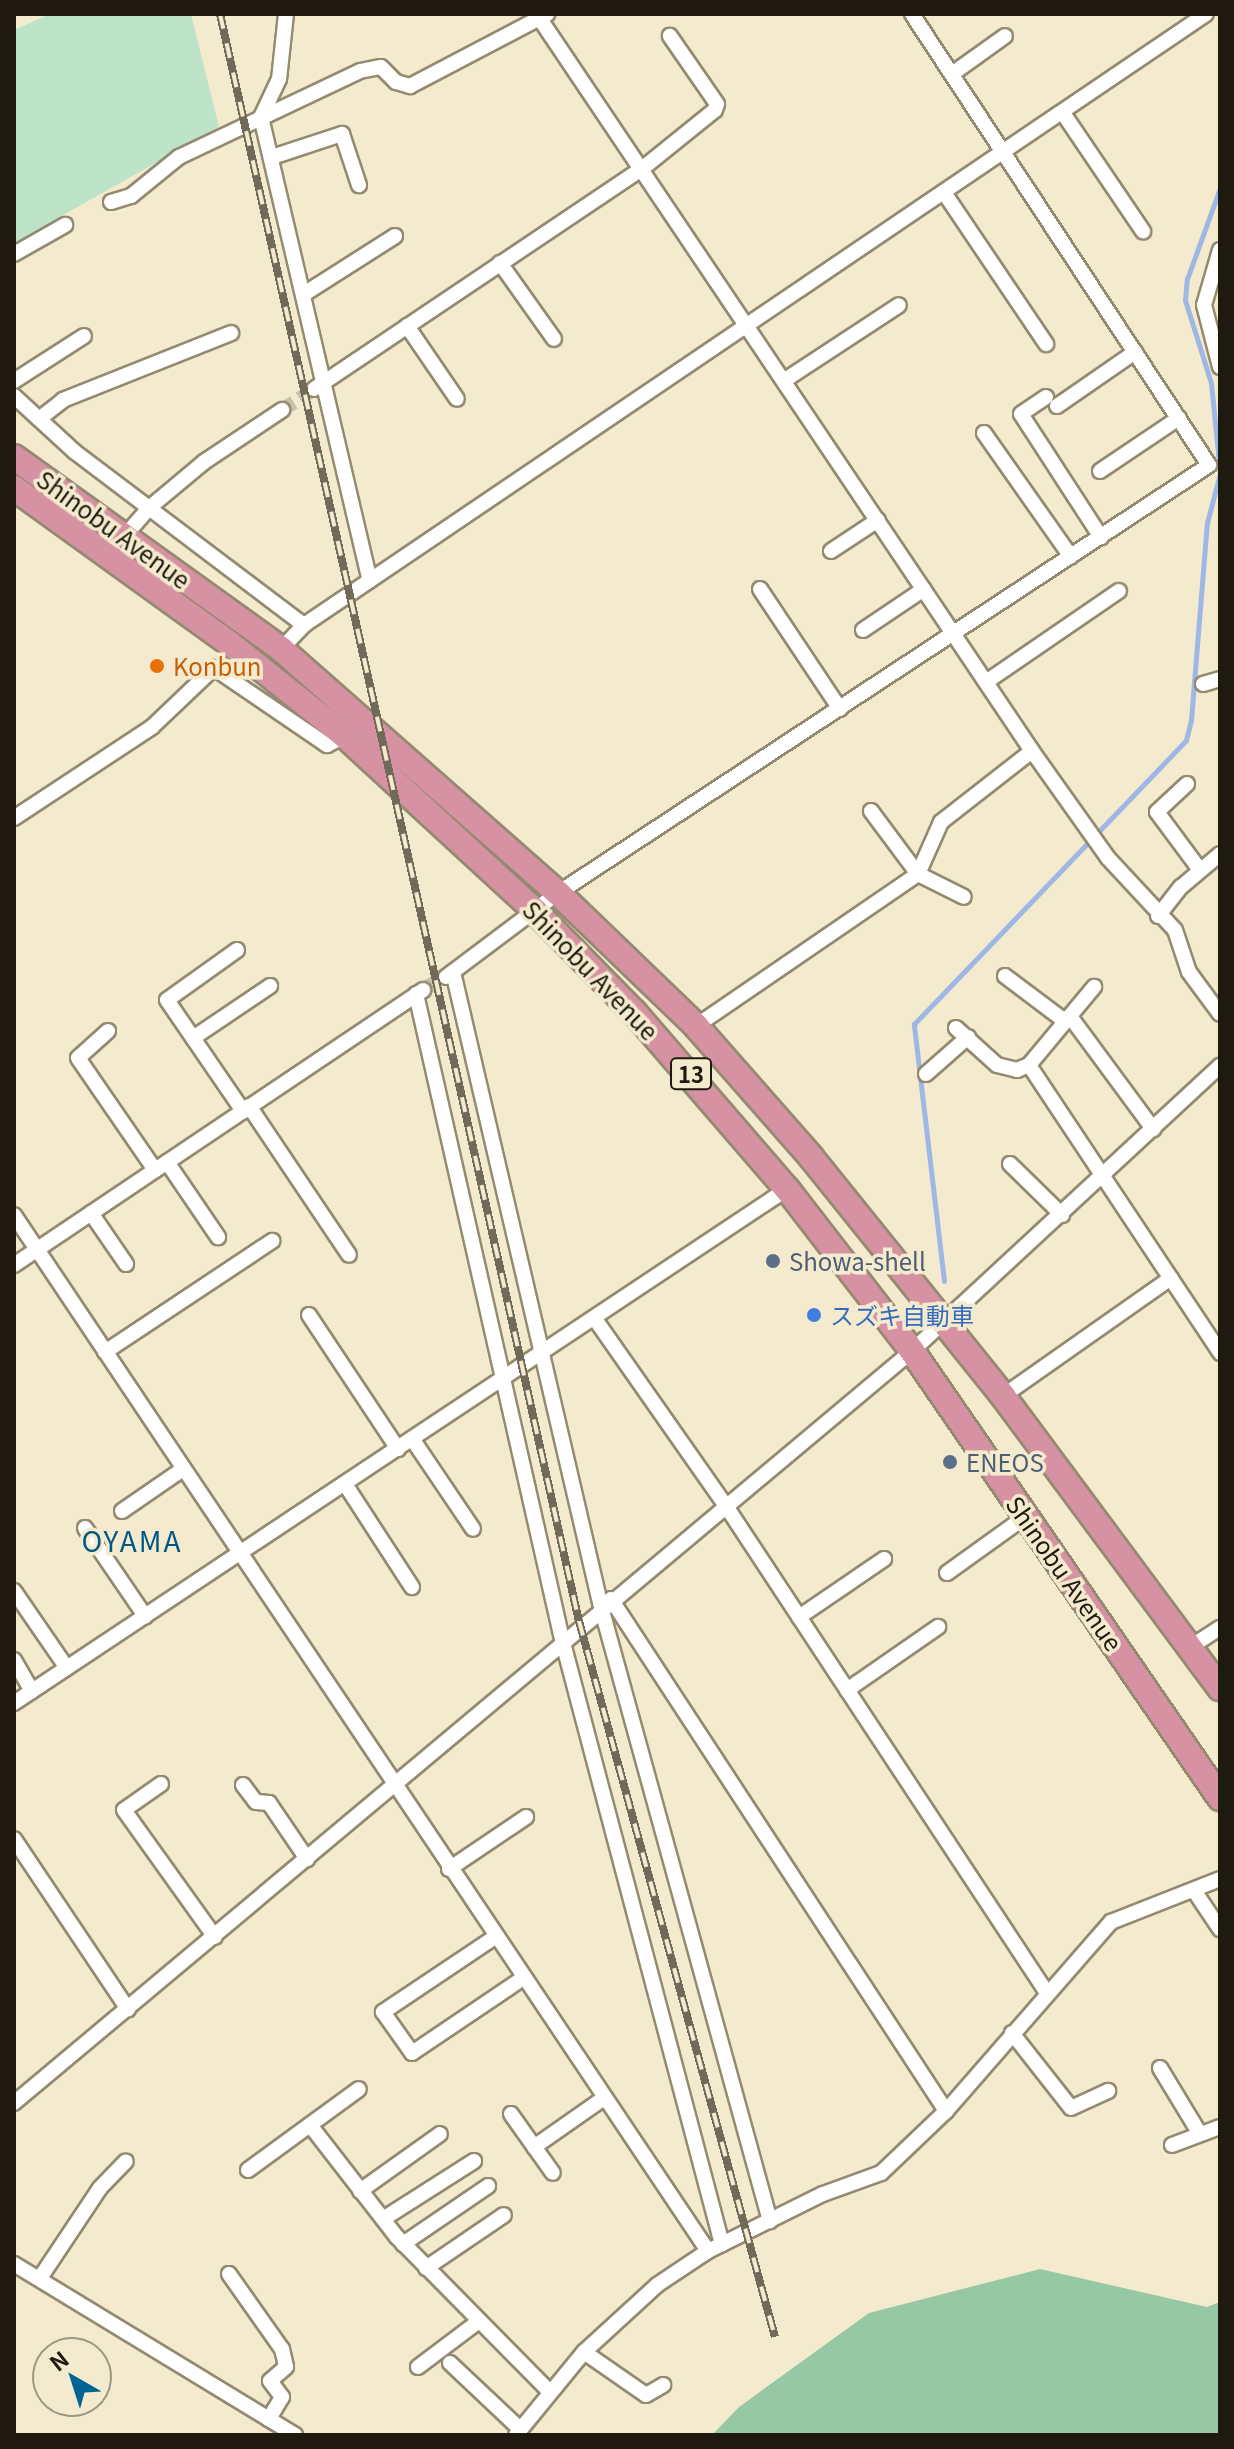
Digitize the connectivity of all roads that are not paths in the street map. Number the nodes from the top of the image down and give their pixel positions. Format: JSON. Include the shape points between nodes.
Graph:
{"nodes":[{"id":1,"x":286,"y":14,"type":"edge"},
{"id":2,"x":912,"y":14,"type":"edge"},
{"id":3,"x":1206,"y":14,"type":"edge"},
{"id":4,"x":543,"y":16,"type":"edge"},
{"id":5,"x":670,"y":36,"type":"dead end"},
{"id":6,"x":1005,"y":36,"type":"dead end"},
{"id":7,"x":952,"y":74,"type":"junction"},
{"id":8,"x":1063,"y":113,"type":"junction"},
{"id":9,"x":261,"y":117,"type":"junction"},
{"id":10,"x":1005,"y":153,"type":"junction"},
{"id":11,"x":272,"y":157,"type":"junction"},
{"id":12,"x":643,"y":168,"type":"junction"},
{"id":13,"x":359,"y":185,"type":"dead end"},
{"id":14,"x":945,"y":194,"type":"junction"},
{"id":15,"x":111,"y":202,"type":"dead end"},
{"id":16,"x":65,"y":225,"type":"dead end"},
{"id":17,"x":1143,"y":231,"type":"dead end"},
{"id":18,"x":395,"y":236,"type":"dead end"},
{"id":19,"x":1220,"y":250,"type":"edge"},
{"id":20,"x":14,"y":254,"type":"edge"},
{"id":21,"x":500,"y":263,"type":"junction"},
{"id":22,"x":304,"y":294,"type":"junction"},
{"id":23,"x":899,"y":305,"type":"dead end"},
{"id":24,"x":407,"y":326,"type":"junction"},
{"id":25,"x":749,"y":326,"type":"junction"},
{"id":26,"x":231,"y":333,"type":"dead end"},
{"id":27,"x":84,"y":336,"type":"dead end"},
{"id":28,"x":554,"y":339,"type":"dead end"},
{"id":29,"x":1046,"y":344,"type":"dead end"},
{"id":30,"x":1135,"y":352,"type":"junction"},
{"id":31,"x":1220,"y":367,"type":"edge"},
{"id":32,"x":785,"y":380,"type":"junction"},
{"id":33,"x":14,"y":381,"type":"edge"},
{"id":34,"x":320,"y":385,"type":"junction"},
{"id":35,"x":14,"y":396,"type":"edge"},
{"id":36,"x":457,"y":399,"type":"dead end"},
{"id":37,"x":282,"y":410,"type":"tunnel mouth"},
{"id":38,"x":1179,"y":418,"type":"junction"},
{"id":39,"x":39,"y":419,"type":"junction"},
{"id":40,"x":984,"y":433,"type":"dead end"},
{"id":41,"x":14,"y":457,"type":"edge"},
{"id":42,"x":1214,"y":464,"type":"edge"},
{"id":43,"x":1100,"y":471,"type":"dead end"},
{"id":44,"x":14,"y":488,"type":"edge"},
{"id":45,"x":149,"y":508,"type":"junction"},
{"id":46,"x":878,"y":520,"type":"junction"},
{"id":47,"x":124,"y":536,"type":"junction"},
{"id":48,"x":1101,"y":537,"type":"junction"},
{"id":49,"x":831,"y":551,"type":"dead end"},
{"id":50,"x":108,"y":555,"type":"junction"},
{"id":51,"x":1071,"y":557,"type":"junction"},
{"id":52,"x":370,"y":580,"type":"junction"},
{"id":53,"x":760,"y":589,"type":"dead end"},
{"id":54,"x":924,"y":589,"type":"junction"},
{"id":55,"x":1119,"y":591,"type":"dead end"},
{"id":56,"x":304,"y":625,"type":"junction"},
{"id":57,"x":863,"y":630,"type":"dead end"},
{"id":58,"x":953,"y":635,"type":"junction"},
{"id":59,"x":281,"y":649,"type":"junction"},
{"id":60,"x":1220,"y":679,"type":"edge"},
{"id":61,"x":986,"y":682,"type":"junction"},
{"id":62,"x":1203,"y":684,"type":"dead end"},
{"id":63,"x":840,"y":709,"type":"junction"},
{"id":64,"x":345,"y":736,"type":"junction"},
{"id":65,"x":1032,"y":751,"type":"junction"},
{"id":66,"x":1187,"y":784,"type":"dead end"},
{"id":67,"x":871,"y":811,"type":"dead end"},
{"id":68,"x":14,"y":818,"type":"edge"},
{"id":69,"x":1220,"y":854,"type":"edge"},
{"id":70,"x":1200,"y":870,"type":"junction"},
{"id":71,"x":918,"y":874,"type":"junction"},
{"id":72,"x":558,"y":893,"type":"junction"},
{"id":73,"x":964,"y":897,"type":"dead end"},
{"id":74,"x":535,"y":911,"type":"junction"},
{"id":75,"x":1158,"y":916,"type":"junction"},
{"id":76,"x":237,"y":950,"type":"dead end"},
{"id":77,"x":1005,"y":976,"type":"dead end"},
{"id":78,"x":270,"y":986,"type":"dead end"},
{"id":79,"x":1094,"y":987,"type":"dead end"},
{"id":80,"x":1220,"y":1014,"type":"edge"},
{"id":81,"x":1065,"y":1018,"type":"junction"},
{"id":82,"x":696,"y":1026,"type":"junction"},
{"id":83,"x":956,"y":1028,"type":"dead end"},
{"id":84,"x":108,"y":1031,"type":"dead end"},
{"id":85,"x":968,"y":1037,"type":"junction"},
{"id":86,"x":193,"y":1038,"type":"junction"},
{"id":87,"x":1029,"y":1065,"type":"junction"},
{"id":88,"x":1220,"y":1066,"type":"edge"},
{"id":89,"x":926,"y":1074,"type":"dead end"},
{"id":90,"x":246,"y":1108,"type":"junction"},
{"id":91,"x":1153,"y":1129,"type":"junction"},
{"id":92,"x":1010,"y":1164,"type":"dead end"},
{"id":93,"x":161,"y":1166,"type":"junction"},
{"id":94,"x":1104,"y":1176,"type":"junction"},
{"id":95,"x":787,"y":1189,"type":"junction"},
{"id":96,"x":91,"y":1213,"type":"junction"},
{"id":97,"x":14,"y":1215,"type":"edge"},
{"id":98,"x":1062,"y":1215,"type":"junction"},
{"id":99,"x":218,"y":1237,"type":"dead end"},
{"id":100,"x":272,"y":1241,"type":"dead end"},
{"id":101,"x":37,"y":1250,"type":"junction"},
{"id":102,"x":349,"y":1255,"type":"dead end"},
{"id":103,"x":126,"y":1264,"type":"dead end"},
{"id":104,"x":14,"y":1265,"type":"edge"},
{"id":105,"x":1171,"y":1278,"type":"junction"},
{"id":106,"x":309,"y":1315,"type":"dead end"},
{"id":107,"x":595,"y":1319,"type":"junction"},
{"id":108,"x":942,"y":1321,"type":"junction"},
{"id":109,"x":912,"y":1351,"type":"junction"},
{"id":110,"x":105,"y":1352,"type":"junction"},
{"id":111,"x":1220,"y":1353,"type":"edge"},
{"id":112,"x":539,"y":1356,"type":"junction"},
{"id":113,"x":503,"y":1380,"type":"junction"},
{"id":114,"x":1003,"y":1396,"type":"junction"},
{"id":115,"x":413,"y":1440,"type":"junction"},
{"id":116,"x":398,"y":1449,"type":"junction"},
{"id":117,"x":183,"y":1469,"type":"junction"},
{"id":118,"x":345,"y":1484,"type":"junction"},
{"id":119,"x":726,"y":1506,"type":"junction"},
{"id":120,"x":122,"y":1511,"type":"dead end"},
{"id":121,"x":1025,"y":1517,"type":"junction"},
{"id":122,"x":85,"y":1528,"type":"dead end"},
{"id":123,"x":473,"y":1529,"type":"dead end"},
{"id":124,"x":239,"y":1553,"type":"junction"},
{"id":125,"x":884,"y":1559,"type":"dead end"},
{"id":126,"x":947,"y":1573,"type":"dead end"},
{"id":127,"x":412,"y":1587,"type":"dead end"},
{"id":128,"x":14,"y":1591,"type":"edge"},
{"id":129,"x":606,"y":1603,"type":"junction"},
{"id":130,"x":145,"y":1616,"type":"junction"},
{"id":131,"x":799,"y":1617,"type":"junction"},
{"id":132,"x":938,"y":1627,"type":"dead end"},
{"id":133,"x":1220,"y":1628,"type":"edge"},
{"id":134,"x":562,"y":1639,"type":"junction"},
{"id":135,"x":1192,"y":1646,"type":"junction"},
{"id":136,"x":14,"y":1660,"type":"edge"},
{"id":137,"x":67,"y":1668,"type":"junction"},
{"id":138,"x":1220,"y":1688,"type":"edge"},
{"id":139,"x":847,"y":1690,"type":"junction"},
{"id":140,"x":32,"y":1691,"type":"junction"},
{"id":141,"x":14,"y":1703,"type":"edge"},
{"id":142,"x":161,"y":1784,"type":"dead end"},
{"id":143,"x":243,"y":1785,"type":"dead end"},
{"id":144,"x":393,"y":1786,"type":"junction"},
{"id":145,"x":1220,"y":1798,"type":"edge"},
{"id":146,"x":526,"y":1817,"type":"dead end"},
{"id":147,"x":14,"y":1839,"type":"edge"},
{"id":148,"x":307,"y":1859,"type":"junction"},
{"id":149,"x":449,"y":1869,"type":"junction"},
{"id":150,"x":1220,"y":1879,"type":"edge"},
{"id":151,"x":1195,"y":1892,"type":"junction"},
{"id":152,"x":1220,"y":1929,"type":"edge"},
{"id":153,"x":215,"y":1937,"type":"junction"},
{"id":154,"x":495,"y":1937,"type":"junction"},
{"id":155,"x":523,"y":1978,"type":"junction"},
{"id":156,"x":1047,"y":1993,"type":"junction"},
{"id":157,"x":128,"y":2009,"type":"junction"},
{"id":158,"x":1012,"y":2033,"type":"junction"},
{"id":159,"x":1160,"y":2068,"type":"dead end"},
{"id":160,"x":359,"y":2089,"type":"dead end"},
{"id":161,"x":1108,"y":2091,"type":"dead end"},
{"id":162,"x":604,"y":2098,"type":"junction"},
{"id":163,"x":14,"y":2103,"type":"edge"},
{"id":164,"x":946,"y":2111,"type":"junction"},
{"id":165,"x":511,"y":2114,"type":"dead end"},
{"id":166,"x":310,"y":2125,"type":"junction"},
{"id":167,"x":1220,"y":2127,"type":"edge"},
{"id":168,"x":440,"y":2134,"type":"dead end"},
{"id":169,"x":1200,"y":2134,"type":"junction"},
{"id":170,"x":1172,"y":2145,"type":"dead end"},
{"id":171,"x":534,"y":2147,"type":"junction"},
{"id":172,"x":126,"y":2161,"type":"dead end"},
{"id":173,"x":474,"y":2161,"type":"dead end"},
{"id":174,"x":248,"y":2170,"type":"dead end"},
{"id":175,"x":553,"y":2173,"type":"dead end"},
{"id":176,"x":488,"y":2186,"type":"dead end"},
{"id":177,"x":360,"y":2191,"type":"junction"},
{"id":178,"x":504,"y":2215,"type":"dead end"},
{"id":179,"x":383,"y":2219,"type":"junction"},
{"id":180,"x":770,"y":2221,"type":"junction"},
{"id":181,"x":403,"y":2244,"type":"junction"},
{"id":182,"x":722,"y":2244,"type":"junction"},
{"id":183,"x":708,"y":2251,"type":"junction"},
{"id":184,"x":14,"y":2264,"type":"edge"},
{"id":185,"x":426,"y":2268,"type":"junction"},
{"id":186,"x":229,"y":2274,"type":"dead end"},
{"id":187,"x":40,"y":2278,"type":"junction"},
{"id":188,"x":479,"y":2321,"type":"junction"},
{"id":189,"x":584,"y":2352,"type":"junction"},
{"id":190,"x":450,"y":2363,"type":"dead end"},
{"id":191,"x":418,"y":2367,"type":"dead end"},
{"id":192,"x":663,"y":2385,"type":"dead end"},
{"id":193,"x":550,"y":2392,"type":"junction"},
{"id":194,"x":269,"y":2419,"type":"junction"},
{"id":195,"x":518,"y":2432,"type":"edge"},
{"id":196,"x":289,"y":2434,"type":"edge"}],
"edges":[{"from":1,"to":9,"type":"street","via":[[279,79]]},
{"from":2,"to":7,"type":"street"},
{"from":3,"to":8,"type":"street"},
{"from":4,"to":9,"type":"street","via":[[429,80],[404,85],[375,66]]},
{"from":4,"to":12,"type":"street"},
{"from":5,"to":12,"type":"street","via":[[717,104]]},
{"from":6,"to":7,"type":"street"},
{"from":7,"to":10,"type":"street"},
{"from":8,"to":10,"type":"street"},
{"from":8,"to":17,"type":"street"},
{"from":9,"to":11,"type":"street"},
{"from":9,"to":15,"type":"street","via":[[179,157],[131,196]]},
{"from":10,"to":14,"type":"street"},
{"from":10,"to":30,"type":"street"},
{"from":11,"to":13,"type":"street","via":[[342,134]]},
{"from":11,"to":22,"type":"street"},
{"from":12,"to":21,"type":"street"},
{"from":12,"to":25,"type":"street"},
{"from":14,"to":25,"type":"street"},
{"from":14,"to":29,"type":"street"},
{"from":16,"to":20,"type":"street"},
{"from":18,"to":22,"type":"street"},
{"from":19,"to":31,"type":"street","via":[[1204,305]]},
{"from":21,"to":24,"type":"street"},
{"from":21,"to":28,"type":"street"},
{"from":22,"to":34,"type":"street"},
{"from":23,"to":32,"type":"street"},
{"from":24,"to":34,"type":"street"},
{"from":24,"to":36,"type":"street"},
{"from":25,"to":32,"type":"street"},
{"from":25,"to":52,"type":"street"},
{"from":26,"to":39,"type":"street","via":[[63,400]]},
{"from":27,"to":33,"type":"street"},
{"from":30,"to":38,"type":"street"},
{"from":30,"to":48,"type":"street","via":[[1021,414]]},
{"from":32,"to":46,"type":"street"},
{"from":34,"to":52,"type":"street"},
{"from":35,"to":39,"type":"street"},
{"from":37,"to":45,"type":"street","via":[[204,462]]},
{"from":38,"to":42,"type":"street"},
{"from":38,"to":43,"type":"street"},
{"from":39,"to":45,"type":"street"},
{"from":40,"to":51,"type":"street"},
{"from":41,"to":47,"type":"highway","name":"Shinobu Avenue","number":"13"},
{"from":42,"to":48,"type":"street"},
{"from":44,"to":50,"type":"highway","name":"Shinobu Avenue","number":"13"},
{"from":45,"to":47,"type":"street"},
{"from":45,"to":56,"type":"street"},
{"from":46,"to":49,"type":"street"},
{"from":46,"to":54,"type":"street"},
{"from":47,"to":50,"type":"street"},
{"from":47,"to":59,"type":"highway","name":"Shinobu Avenue","number":"13"},
{"from":48,"to":51,"type":"street"},
{"from":50,"to":64,"type":"highway","name":"Shinobu Avenue","number":"13"},
{"from":51,"to":58,"type":"street"},
{"from":52,"to":56,"type":"street"},
{"from":53,"to":63,"type":"street"},
{"from":54,"to":57,"type":"street"},
{"from":54,"to":58,"type":"street"},
{"from":55,"to":61,"type":"street"},
{"from":56,"to":59,"type":"street"},
{"from":58,"to":61,"type":"street"},
{"from":58,"to":63,"type":"street"},
{"from":59,"to":72,"type":"highway","name":"Shinobu Avenue","number":"13"},
{"from":60,"to":62,"type":"street"},
{"from":61,"to":65,"type":"street"},
{"from":63,"to":72,"type":"street"},
{"from":64,"to":68,"type":"street","via":[[327,745],[214,668],[152,727]]},
{"from":64,"to":74,"type":"highway","name":"Shinobu Avenue","number":"13"},
{"from":65,"to":71,"type":"street","via":[[941,822]]},
{"from":65,"to":75,"type":"street","via":[[1108,858]]},
{"from":66,"to":70,"type":"street","via":[[1157,812]]},
{"from":67,"to":71,"type":"street"},
{"from":69,"to":70,"type":"street"},
{"from":70,"to":75,"type":"street"},
{"from":71,"to":73,"type":"street"},
{"from":71,"to":82,"type":"street"},
{"from":72,"to":74,"type":"street"},
{"from":72,"to":82,"type":"highway","name":"Shinobu Avenue","number":"13"},
{"from":74,"to":95,"type":"highway","name":"Shinobu Avenue","number":"13","via":[[691,1074]]},
{"from":74,"to":112,"type":"street","via":[[450,974]]},
{"from":75,"to":80,"type":"street","via":[[1175,930],[1189,972]]},
{"from":76,"to":86,"type":"street","via":[[167,1000]]},
{"from":77,"to":81,"type":"street"},
{"from":78,"to":86,"type":"street"},
{"from":79,"to":81,"type":"street"},
{"from":81,"to":87,"type":"street"},
{"from":81,"to":91,"type":"street","via":[[1072,1019]]},
{"from":82,"to":108,"type":"highway","name":"Shinobu Avenue","number":"13","via":[[811,1157]]},
{"from":83,"to":85,"type":"street"},
{"from":84,"to":93,"type":"street","via":[[78,1058]]},
{"from":85,"to":87,"type":"street","via":[[1004,1069]]},
{"from":85,"to":89,"type":"street"},
{"from":86,"to":90,"type":"street"},
{"from":87,"to":94,"type":"street"},
{"from":88,"to":91,"type":"street"},
{"from":90,"to":93,"type":"street"},
{"from":90,"to":102,"type":"street"},
{"from":90,"to":113,"type":"street","via":[[420,992]]},
{"from":91,"to":94,"type":"street"},
{"from":92,"to":98,"type":"street"},
{"from":93,"to":96,"type":"street"},
{"from":93,"to":99,"type":"street"},
{"from":94,"to":98,"type":"street"},
{"from":94,"to":105,"type":"street"},
{"from":95,"to":107,"type":"street"},
{"from":95,"to":109,"type":"highway","name":"Shinobu Avenue","number":"13"},
{"from":96,"to":101,"type":"street"},
{"from":96,"to":103,"type":"street"},
{"from":97,"to":101,"type":"street"},
{"from":98,"to":108,"type":"street"},
{"from":100,"to":110,"type":"street"},
{"from":101,"to":104,"type":"street"},
{"from":101,"to":110,"type":"street"},
{"from":105,"to":111,"type":"street"},
{"from":105,"to":114,"type":"street"},
{"from":106,"to":116,"type":"street"},
{"from":107,"to":112,"type":"street"},
{"from":107,"to":119,"type":"street"},
{"from":108,"to":109,"type":"street"},
{"from":108,"to":114,"type":"highway","name":"Shinobu Avenue","number":"13"},
{"from":109,"to":119,"type":"street"},
{"from":109,"to":121,"type":"highway","name":"Shinobu Avenue","number":"13"},
{"from":110,"to":117,"type":"street"},
{"from":112,"to":113,"type":"street"},
{"from":112,"to":129,"type":"street"},
{"from":113,"to":115,"type":"street"},
{"from":113,"to":134,"type":"street"},
{"from":114,"to":135,"type":"highway","name":"Shinobu Avenue","number":"13"},
{"from":115,"to":116,"type":"street"},
{"from":115,"to":123,"type":"street"},
{"from":116,"to":118,"type":"street"},
{"from":117,"to":120,"type":"street"},
{"from":117,"to":124,"type":"street"},
{"from":118,"to":124,"type":"street"},
{"from":118,"to":127,"type":"street"},
{"from":119,"to":129,"type":"street"},
{"from":119,"to":131,"type":"street"},
{"from":121,"to":126,"type":"street"},
{"from":121,"to":145,"type":"highway","name":"Shinobu Avenue","number":"13"},
{"from":122,"to":130,"type":"street"},
{"from":124,"to":130,"type":"street"},
{"from":124,"to":144,"type":"street"},
{"from":125,"to":131,"type":"street"},
{"from":128,"to":137,"type":"street"},
{"from":129,"to":134,"type":"street"},
{"from":129,"to":164,"type":"street"},
{"from":129,"to":180,"type":"street"},
{"from":130,"to":137,"type":"street"},
{"from":131,"to":139,"type":"street"},
{"from":132,"to":139,"type":"street"},
{"from":133,"to":135,"type":"street"},
{"from":134,"to":144,"type":"street"},
{"from":134,"to":182,"type":"street"},
{"from":135,"to":138,"type":"highway","name":"Shinobu Avenue","number":"13"},
{"from":136,"to":140,"type":"street"},
{"from":137,"to":140,"type":"street"},
{"from":139,"to":156,"type":"street"},
{"from":140,"to":141,"type":"street"},
{"from":142,"to":153,"type":"street","via":[[124,1810]]},
{"from":143,"to":148,"type":"street","via":[[256,1802],[269,1803]]},
{"from":144,"to":148,"type":"street"},
{"from":144,"to":149,"type":"street"},
{"from":146,"to":149,"type":"street"},
{"from":147,"to":157,"type":"street"},
{"from":148,"to":153,"type":"street"},
{"from":149,"to":154,"type":"street"},
{"from":150,"to":151,"type":"street"},
{"from":151,"to":152,"type":"street"},
{"from":151,"to":156,"type":"street","via":[[1111,1922]]},
{"from":153,"to":157,"type":"street"},
{"from":154,"to":155,"type":"street"},
{"from":154,"to":155,"type":"street","via":[[383,2012],[412,2053]]},
{"from":155,"to":162,"type":"street"},
{"from":156,"to":158,"type":"street"},
{"from":157,"to":163,"type":"street"},
{"from":158,"to":161,"type":"street","via":[[1071,2108]]},
{"from":158,"to":164,"type":"street"},
{"from":159,"to":169,"type":"street"},
{"from":160,"to":166,"type":"street"},
{"from":162,"to":171,"type":"street"},
{"from":162,"to":183,"type":"street"},
{"from":164,"to":180,"type":"street","via":[[881,2173]]},
{"from":165,"to":171,"type":"street"},
{"from":166,"to":174,"type":"street"},
{"from":166,"to":177,"type":"street"},
{"from":167,"to":169,"type":"street"},
{"from":168,"to":177,"type":"street"},
{"from":169,"to":170,"type":"street"},
{"from":171,"to":175,"type":"street"},
{"from":172,"to":187,"type":"street","via":[[100,2188]]},
{"from":173,"to":179,"type":"street"},
{"from":176,"to":181,"type":"street"},
{"from":177,"to":179,"type":"street"},
{"from":178,"to":185,"type":"street"},
{"from":179,"to":181,"type":"street"},
{"from":180,"to":182,"type":"street"},
{"from":181,"to":185,"type":"street"},
{"from":182,"to":183,"type":"street"},
{"from":183,"to":189,"type":"street","via":[[657,2285]]},
{"from":184,"to":187,"type":"street"},
{"from":185,"to":188,"type":"street"},
{"from":186,"to":194,"type":"street","via":[[282,2349],[286,2367],[270,2381],[282,2397]]},
{"from":187,"to":194,"type":"street"},
{"from":188,"to":191,"type":"street"},
{"from":188,"to":193,"type":"street"},
{"from":189,"to":192,"type":"street","via":[[646,2395]]},
{"from":189,"to":193,"type":"street"},
{"from":190,"to":195,"type":"street"},
{"from":193,"to":195,"type":"street"},
{"from":194,"to":196,"type":"street"}]}
